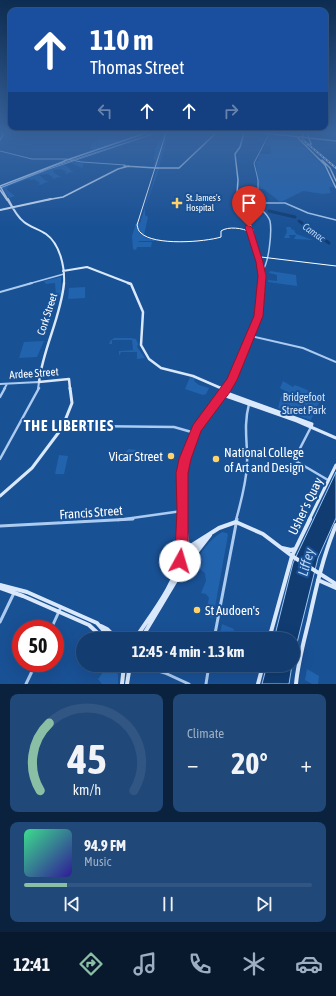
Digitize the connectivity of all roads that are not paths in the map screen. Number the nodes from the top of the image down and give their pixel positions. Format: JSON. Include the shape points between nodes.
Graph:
{"nodes":[{"id":1,"x":57,"y":165,"type":"edge"},
{"id":2,"x":114,"y":165,"type":"edge"},
{"id":3,"x":182,"y":165,"type":"edge"},
{"id":4,"x":236,"y":165,"type":"edge"},
{"id":5,"x":254,"y":165,"type":"edge"},
{"id":6,"x":325,"y":165,"type":"edge"},
{"id":7,"x":328,"y":165,"type":"edge"},
{"id":8,"x":125,"y":166,"type":"junction"},
{"id":9,"x":336,"y":181,"type":"edge"},
{"id":10,"x":0,"y":188,"type":"edge"},
{"id":11,"x":336,"y":188,"type":"edge"},
{"id":12,"x":262,"y":202,"type":"junction"},
{"id":13,"x":12,"y":206,"type":"junction"},
{"id":14,"x":0,"y":210,"type":"edge"},
{"id":15,"x":336,"y":220,"type":"edge"},
{"id":16,"x":262,"y":271,"type":"junction"},
{"id":17,"x":64,"y":273,"type":"junction"},
{"id":18,"x":0,"y":292,"type":"edge"},
{"id":19,"x":251,"y":336,"type":"junction"},
{"id":20,"x":336,"y":362,"type":"edge"},
{"id":21,"x":39,"y":382,"type":"junction"},
{"id":22,"x":0,"y":384,"type":"edge"},
{"id":23,"x":8,"y":384,"type":"junction"},
{"id":24,"x":224,"y":392,"type":"junction"},
{"id":25,"x":0,"y":397,"type":"edge"},
{"id":26,"x":248,"y":402,"type":"junction"},
{"id":27,"x":65,"y":422,"type":"junction"},
{"id":28,"x":312,"y":425,"type":"junction"},
{"id":29,"x":195,"y":433,"type":"junction"},
{"id":30,"x":336,"y":438,"type":"edge"},
{"id":31,"x":0,"y":459,"type":"edge"},
{"id":32,"x":336,"y":465,"type":"edge"},
{"id":33,"x":328,"y":480,"type":"junction"},
{"id":34,"x":1,"y":494,"type":"edge"},
{"id":35,"x":183,"y":510,"type":"junction"},
{"id":36,"x":236,"y":522,"type":"junction"},
{"id":37,"x":336,"y":525,"type":"edge"},
{"id":38,"x":0,"y":526,"type":"edge"},
{"id":39,"x":215,"y":530,"type":"junction"},
{"id":40,"x":206,"y":539,"type":"junction"},
{"id":41,"x":187,"y":547,"type":"junction"},
{"id":42,"x":282,"y":548,"type":"junction"},
{"id":43,"x":295,"y":549,"type":"junction"},
{"id":44,"x":182,"y":552,"type":"junction"},
{"id":45,"x":187,"y":554,"type":"junction"},
{"id":46,"x":293,"y":556,"type":"junction"},
{"id":47,"x":184,"y":567,"type":"junction"},
{"id":48,"x":320,"y":573,"type":"junction"},
{"id":49,"x":318,"y":580,"type":"junction"},
{"id":50,"x":336,"y":584,"type":"edge"},
{"id":51,"x":0,"y":587,"type":"edge"},
{"id":52,"x":336,"y":588,"type":"edge"},
{"id":53,"x":14,"y":593,"type":"junction"},
{"id":54,"x":60,"y":609,"type":"junction"},
{"id":55,"x":55,"y":620,"type":"edge"},
{"id":56,"x":0,"y":622,"type":"edge"},
{"id":57,"x":101,"y":626,"type":"junction"},
{"id":58,"x":96,"y":632,"type":"edge"},
{"id":59,"x":106,"y":632,"type":"edge"},
{"id":60,"x":110,"y":632,"type":"edge"},
{"id":61,"x":139,"y":632,"type":"edge"},
{"id":62,"x":145,"y":632,"type":"edge"},
{"id":63,"x":215,"y":632,"type":"edge"},
{"id":64,"x":271,"y":632,"type":"edge"},
{"id":65,"x":32,"y":672,"type":"edge"},
{"id":66,"x":123,"y":672,"type":"edge"},
{"id":67,"x":129,"y":672,"type":"edge"},
{"id":68,"x":162,"y":672,"type":"edge"},
{"id":69,"x":208,"y":672,"type":"edge"},
{"id":70,"x":261,"y":672,"type":"edge"},
{"id":71,"x":26,"y":684,"type":"edge"},
{"id":72,"x":122,"y":684,"type":"edge"},
{"id":73,"x":127,"y":684,"type":"edge"},
{"id":74,"x":189,"y":684,"type":"edge"},
{"id":75,"x":206,"y":684,"type":"edge"},
{"id":76,"x":258,"y":684,"type":"edge"},
{"id":77,"x":296,"y":684,"type":"edge"}],
"edges":[{"from":1,"to":10,"type":"main road"},
{"from":2,"to":8,"type":"street"},
{"from":3,"to":8,"type":"main road","via":[[179,168]]},
{"from":4,"to":16,"type":"main road","via":[[238,195],[242,210],[252,229]]},
{"from":5,"to":12,"type":"street","via":[[258,195]]},
{"from":6,"to":11,"type":"main road"},
{"from":7,"to":9,"type":"main road"},
{"from":8,"to":13,"type":"main road","via":[[63,197]]},
{"from":10,"to":13,"type":"main road"},
{"from":10,"to":13,"type":"main road"},
{"from":12,"to":15,"type":"street","via":[[284,203],[308,213]]},
{"from":12,"to":16,"type":"street","via":[[261,206],[270,218],[267,258]]},
{"from":13,"to":14,"type":"main road"},
{"from":13,"to":17,"type":"main road","name":"Cork Street","via":[[23,222],[51,238]]},
{"from":16,"to":19,"type":"main road","via":[[260,309]]},
{"from":17,"to":18,"type":"street"},
{"from":17,"to":21,"type":"main road","name":"Cork Street","via":[[63,301],[42,358]]},
{"from":17,"to":24,"type":"main road","via":[[87,267],[132,284],[144,312],[142,348],[150,361],[161,368],[193,376]]},
{"from":19,"to":20,"type":"street","via":[[303,348]]},
{"from":19,"to":24,"type":"main road"},
{"from":21,"to":23,"type":"street","name":"Ardee Street"},
{"from":21,"to":27,"type":"main road","name":"Ardee Street","via":[[69,379],[73,400]]},
{"from":21,"to":31,"type":"street","via":[[36,394]]},
{"from":22,"to":23,"type":"street","name":"Ardee Street"},
{"from":23,"to":25,"type":"street"},
{"from":24,"to":26,"type":"main road"},
{"from":24,"to":29,"type":"main road"},
{"from":26,"to":28,"type":"main road"},
{"from":26,"to":36,"type":"street","via":[[245,418],[247,468]]},
{"from":27,"to":29,"type":"street","via":[[86,426],[174,426]]},
{"from":27,"to":34,"type":"main road","via":[[32,468]]},
{"from":28,"to":30,"type":"main road"},
{"from":28,"to":33,"type":"street","via":[[294,460]]},
{"from":29,"to":35,"type":"main road","via":[[182,470]]},
{"from":32,"to":33,"type":"main road","name":"Usher's Quay"},
{"from":33,"to":43,"type":"main road","name":"Usher's Quay"},
{"from":35,"to":38,"type":"street","name":"Francis Street","via":[[133,519]]},
{"from":35,"to":41,"type":"main road"},
{"from":35,"to":44,"type":"main road"},
{"from":36,"to":39,"type":"main road"},
{"from":36,"to":42,"type":"main road","via":[[258,531]]},
{"from":36,"to":63,"type":"street"},
{"from":37,"to":48,"type":"main road"},
{"from":39,"to":40,"type":"main road"},
{"from":39,"to":41,"type":"main road"},
{"from":40,"to":45,"type":"main road"},
{"from":40,"to":47,"type":"main road"},
{"from":41,"to":44,"type":"main road"},
{"from":41,"to":45,"type":"main road"},
{"from":42,"to":43,"type":"main road"},
{"from":42,"to":46,"type":"main road"},
{"from":43,"to":46,"type":"main road","name":"Usher's Quay"},
{"from":44,"to":45,"type":"main road"},
{"from":44,"to":61,"type":"main road","via":[[174,576]]},
{"from":45,"to":47,"type":"main road"},
{"from":46,"to":48,"type":"main road"},
{"from":46,"to":64,"type":"main road","name":"Usher's Quay"},
{"from":47,"to":62,"type":"main road"},
{"from":48,"to":49,"type":"main road"},
{"from":48,"to":50,"type":"main road"},
{"from":49,"to":52,"type":"main road"},
{"from":49,"to":77,"type":"main road"},
{"from":51,"to":53,"type":"main road"},
{"from":51,"to":54,"type":"main road","via":[[27,592]]},
{"from":53,"to":54,"type":"main road"},
{"from":53,"to":56,"type":"street"},
{"from":54,"to":55,"type":"street"},
{"from":54,"to":57,"type":"main road"},
{"from":54,"to":58,"type":"main road"},
{"from":57,"to":59,"type":"main road"},
{"from":57,"to":60,"type":"main road"},
{"from":65,"to":71,"type":"street"},
{"from":66,"to":72,"type":"main road"},
{"from":67,"to":73,"type":"main road"},
{"from":68,"to":74,"type":"street"},
{"from":69,"to":75,"type":"street"},
{"from":70,"to":76,"type":"main road"}]}
